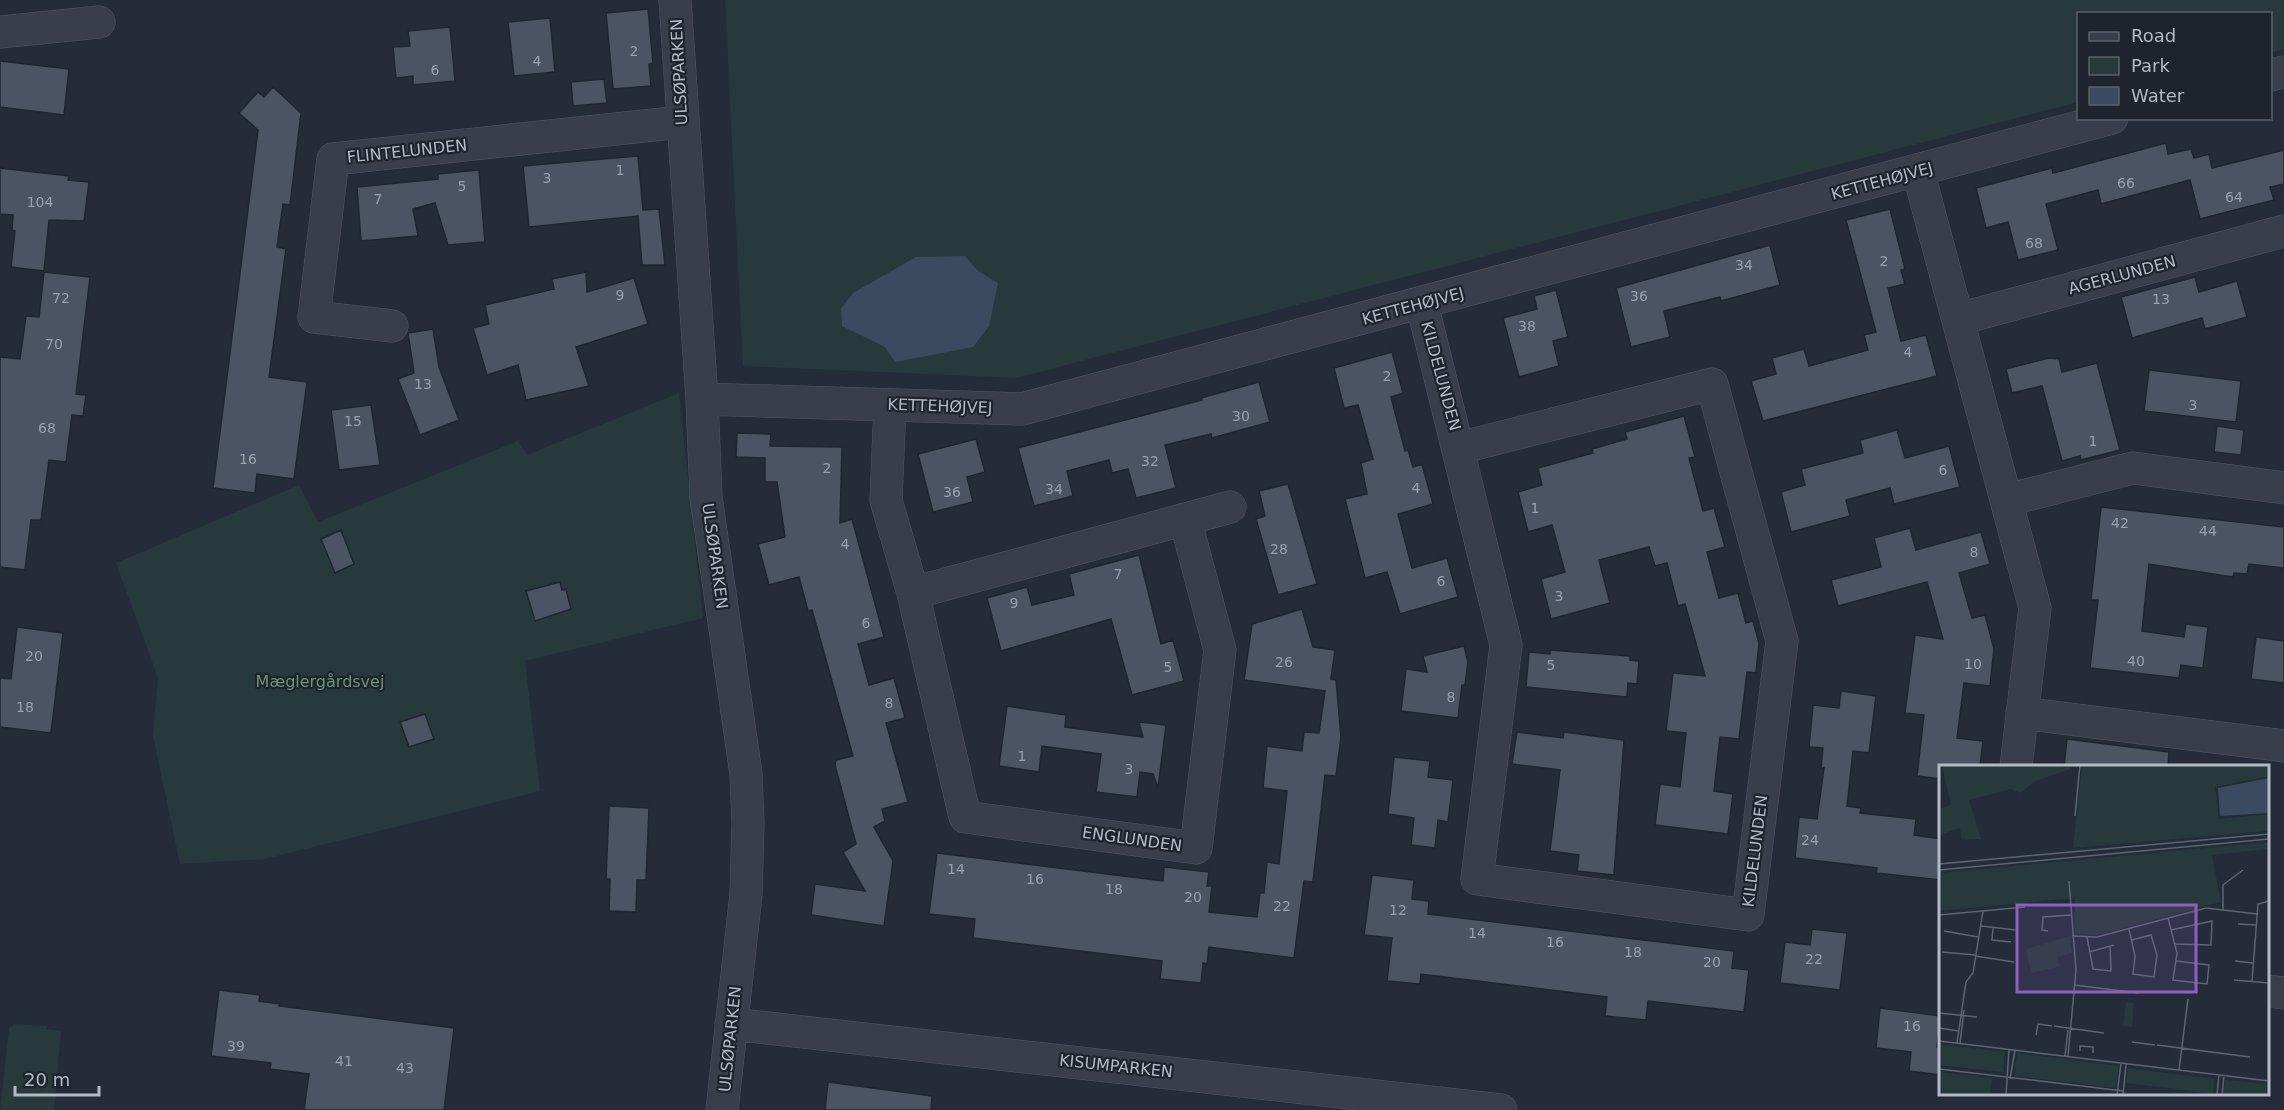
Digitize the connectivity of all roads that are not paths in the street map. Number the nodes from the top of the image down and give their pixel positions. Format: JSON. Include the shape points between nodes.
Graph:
{"nodes":[{"id":1,"x":675,"y":0,"type":"edge"},
{"id":2,"x":99,"y":22,"type":"dead end"},
{"id":3,"x":0,"y":32,"type":"edge"},
{"id":4,"x":2105,"y":120,"type":"edge"},
{"id":5,"x":682,"y":123,"type":"junction"},
{"id":6,"x":1918,"y":171,"type":"junction"},
{"id":7,"x":2284,"y":231,"type":"edge"},
{"id":8,"x":1422,"y":304,"type":"junction"},
{"id":9,"x":1959,"y":319,"type":"junction"},
{"id":10,"x":392,"y":326,"type":"dead end"},
{"id":11,"x":702,"y":399,"type":"junction"},
{"id":12,"x":890,"y":405,"type":"junction"},
{"id":13,"x":1460,"y":448,"type":"junction"},
{"id":14,"x":2284,"y":488,"type":"edge"},
{"id":15,"x":2007,"y":500,"type":"junction"},
{"id":16,"x":1230,"y":507,"type":"dead end"},
{"id":17,"x":1185,"y":519,"type":"junction"},
{"id":18,"x":913,"y":593,"type":"junction"},
{"id":19,"x":2022,"y":713,"type":"junction"},
{"id":20,"x":2284,"y":746,"type":"edge"},
{"id":21,"x":2016,"y":765,"type":"edge"},
{"id":22,"x":2269,"y":991,"type":"edge"},
{"id":23,"x":2284,"y":993,"type":"edge"},
{"id":24,"x":731,"y":1024,"type":"junction"},
{"id":25,"x":722,"y":1110,"type":"edge"},
{"id":26,"x":1501,"y":1110,"type":"edge"}],
"edges":[{"from":1,"to":5,"type":"street","name":"ULSØPARKEN"},
{"from":2,"to":3,"type":"street"},
{"from":4,"to":6,"type":"street","name":"KETTEHØJVEJ"},
{"from":5,"to":10,"type":"street","name":"FLINTELUNDEN","via":[[333,159],[314,317]]},
{"from":5,"to":11,"type":"street","name":"ULSØPARKEN"},
{"from":6,"to":8,"type":"street","name":"KETTEHØJVEJ"},
{"from":6,"to":9,"type":"street"},
{"from":7,"to":9,"type":"street","name":"AGERLUNDEN"},
{"from":8,"to":12,"type":"street","name":"KETTEHØJVEJ","via":[[1022,409]]},
{"from":8,"to":13,"type":"street","name":"KILDELUNDEN"},
{"from":9,"to":15,"type":"street"},
{"from":11,"to":12,"type":"street","name":"KETTEHØJVEJ"},
{"from":11,"to":24,"type":"street","name":"ULSØPARKEN","via":[[706,497],[746,774],[746,894]]},
{"from":12,"to":18,"type":"street","name":"ENGLUNDEN","via":[[886,500]]},
{"from":13,"to":13,"type":"street","name":"KILDELUNDEN","via":[[1506,645],[1477,879],[1748,915],[1782,641],[1712,384]]},
{"from":14,"to":15,"type":"street","via":[[2133,468]]},
{"from":15,"to":19,"type":"street","via":[[2035,608]]},
{"from":16,"to":17,"type":"street"},
{"from":17,"to":18,"type":"street"},
{"from":17,"to":18,"type":"street","name":"ENGLUNDEN","via":[[1220,650],[1196,848],[965,817]]},
{"from":19,"to":20,"type":"street"},
{"from":19,"to":21,"type":"street"},
{"from":22,"to":23,"type":"street"},
{"from":24,"to":25,"type":"street","name":"ULSØPARKEN"},
{"from":24,"to":26,"type":"street","name":"KISUMPARKEN"}]}
